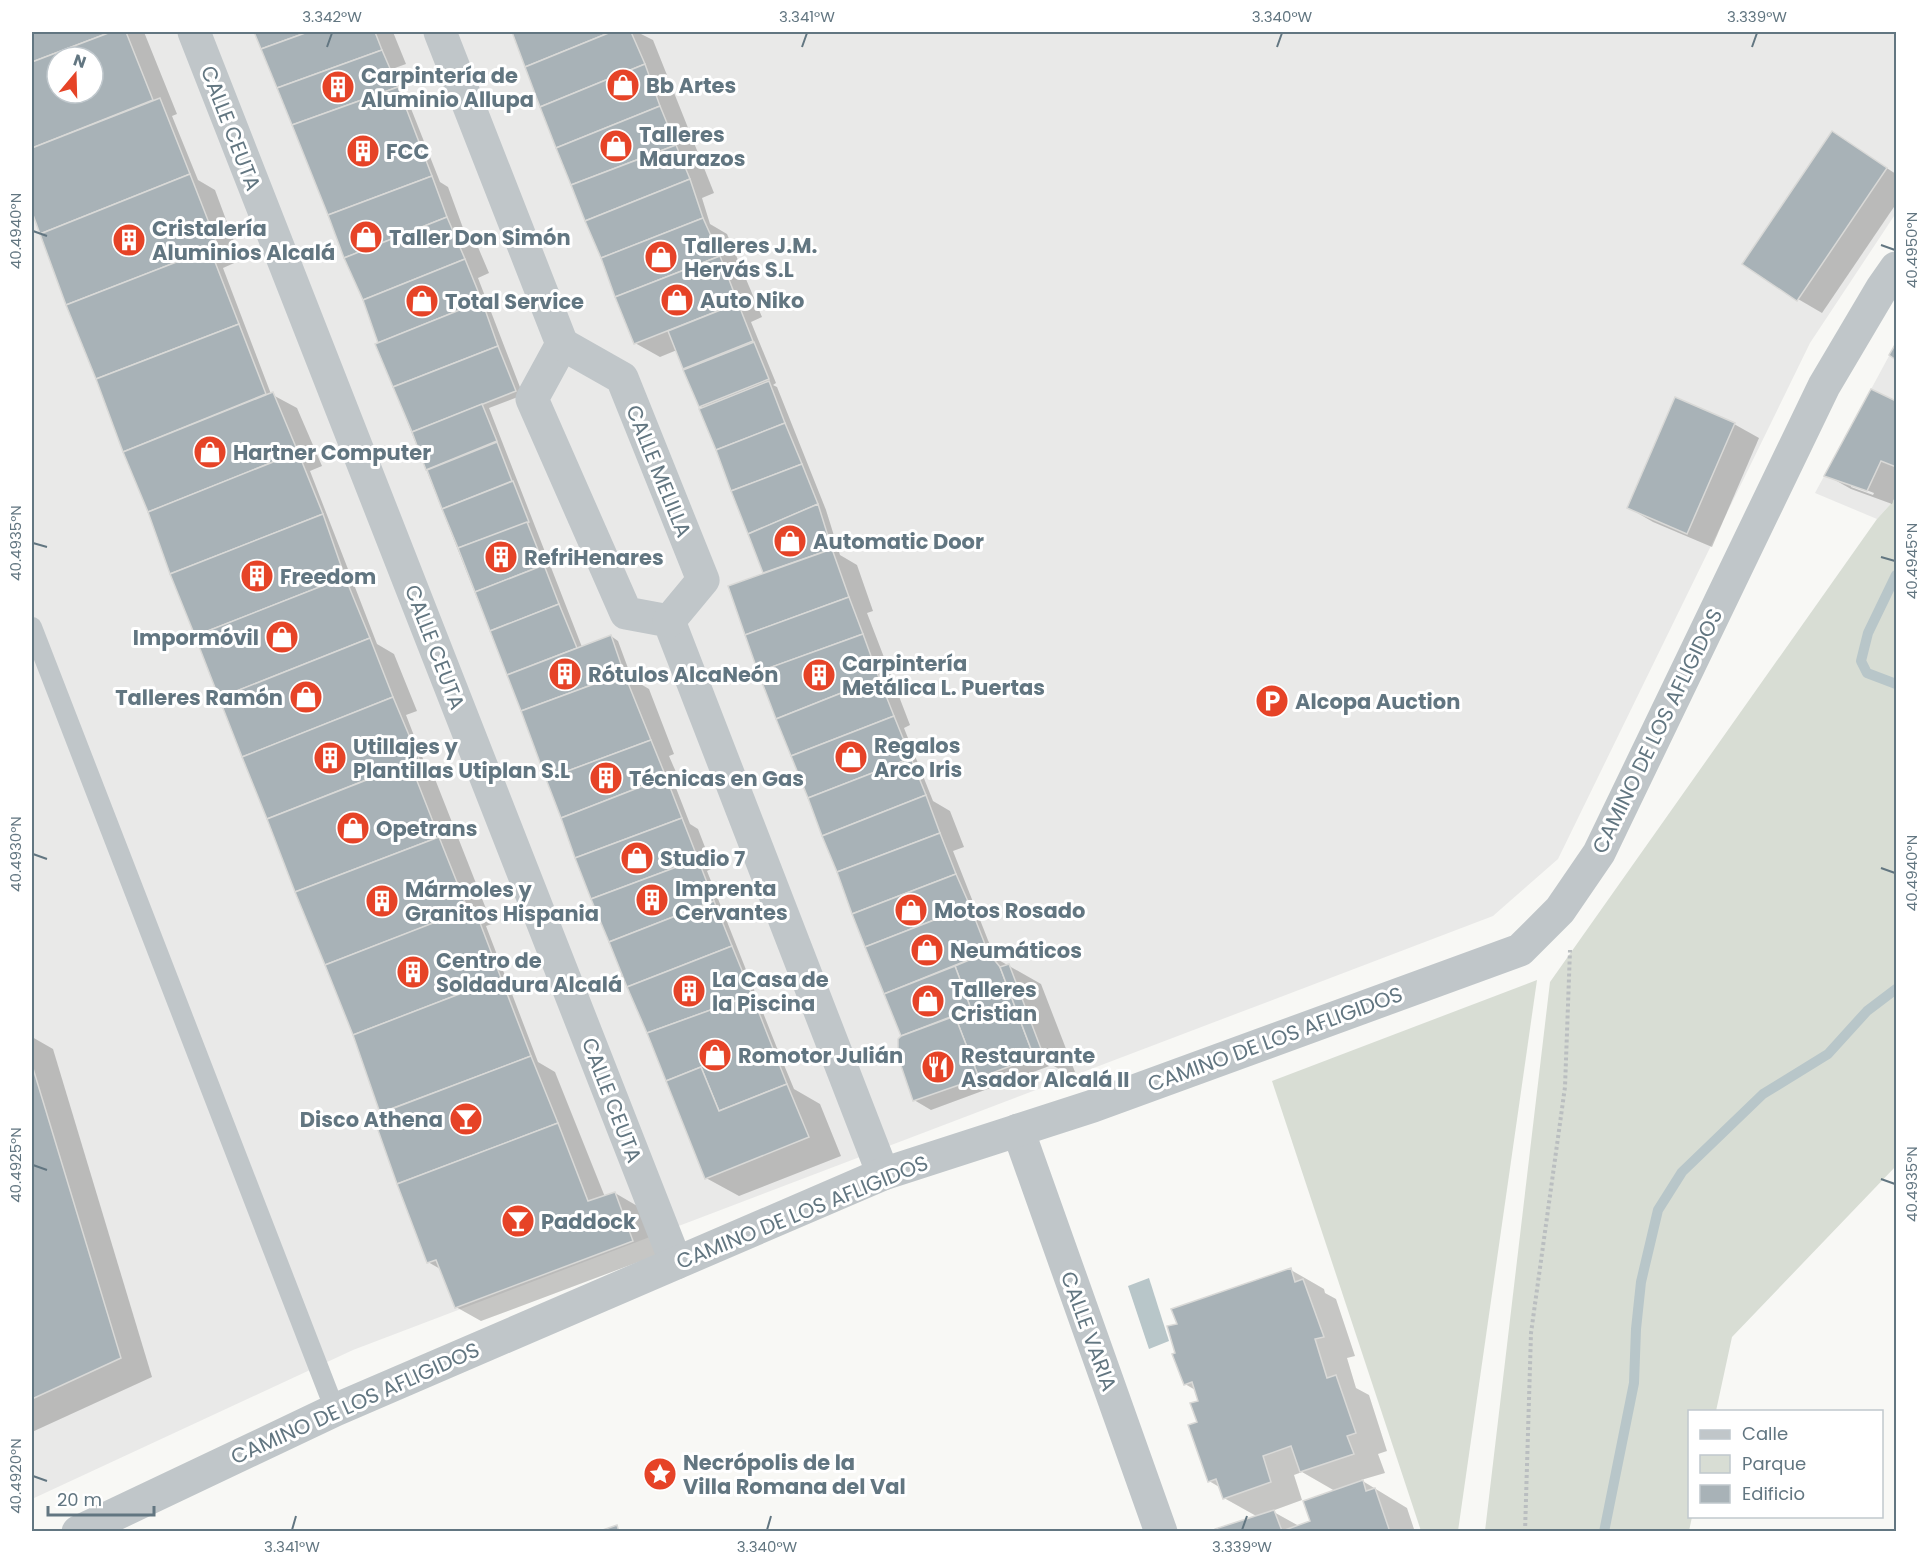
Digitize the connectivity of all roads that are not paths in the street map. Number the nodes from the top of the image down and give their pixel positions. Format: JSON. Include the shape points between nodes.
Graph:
{"nodes":[{"id":1,"x":194,"y":32,"type":"edge"},
{"id":2,"x":440,"y":32,"type":"edge"},
{"id":3,"x":1896,"y":268,"type":"edge"},
{"id":4,"x":561,"y":344,"type":"junction"},
{"id":5,"x":669,"y":621,"type":"junction"},
{"id":6,"x":32,"y":627,"type":"edge"},
{"id":7,"x":1018,"y":1130,"type":"junction"},
{"id":8,"x":883,"y":1174,"type":"junction"},
{"id":9,"x":676,"y":1263,"type":"junction"},
{"id":10,"x":335,"y":1410,"type":"junction"},
{"id":11,"x":78,"y":1532,"type":"edge"},
{"id":12,"x":1161,"y":1532,"type":"edge"}],
"edges":[{"from":1,"to":9,"type":"street","name":"CALLE CEUTA"},
{"from":2,"to":4,"type":"street"},
{"from":3,"to":7,"type":"street","name":"CAMINO DE LOS AFLIGIDOS","via":[[1824,386],[1599,854],[1560,910],[1520,950]]},
{"from":4,"to":5,"type":"street","via":[[532,399],[626,613]]},
{"from":4,"to":5,"type":"street","name":"CALLE MELILLA","via":[[622,378],[703,580]]},
{"from":5,"to":8,"type":"street"},
{"from":6,"to":10,"type":"lane"},
{"from":7,"to":8,"type":"street","name":"CAMINO DE LOS AFLIGIDOS"},
{"from":7,"to":12,"type":"street","name":"CALLE VARIA"},
{"from":8,"to":9,"type":"street","name":"CAMINO DE LOS AFLIGIDOS"},
{"from":9,"to":10,"type":"street","name":"CAMINO DE LOS AFLIGIDOS"},
{"from":10,"to":11,"type":"street","name":"CAMINO DE LOS AFLIGIDOS"}]}
